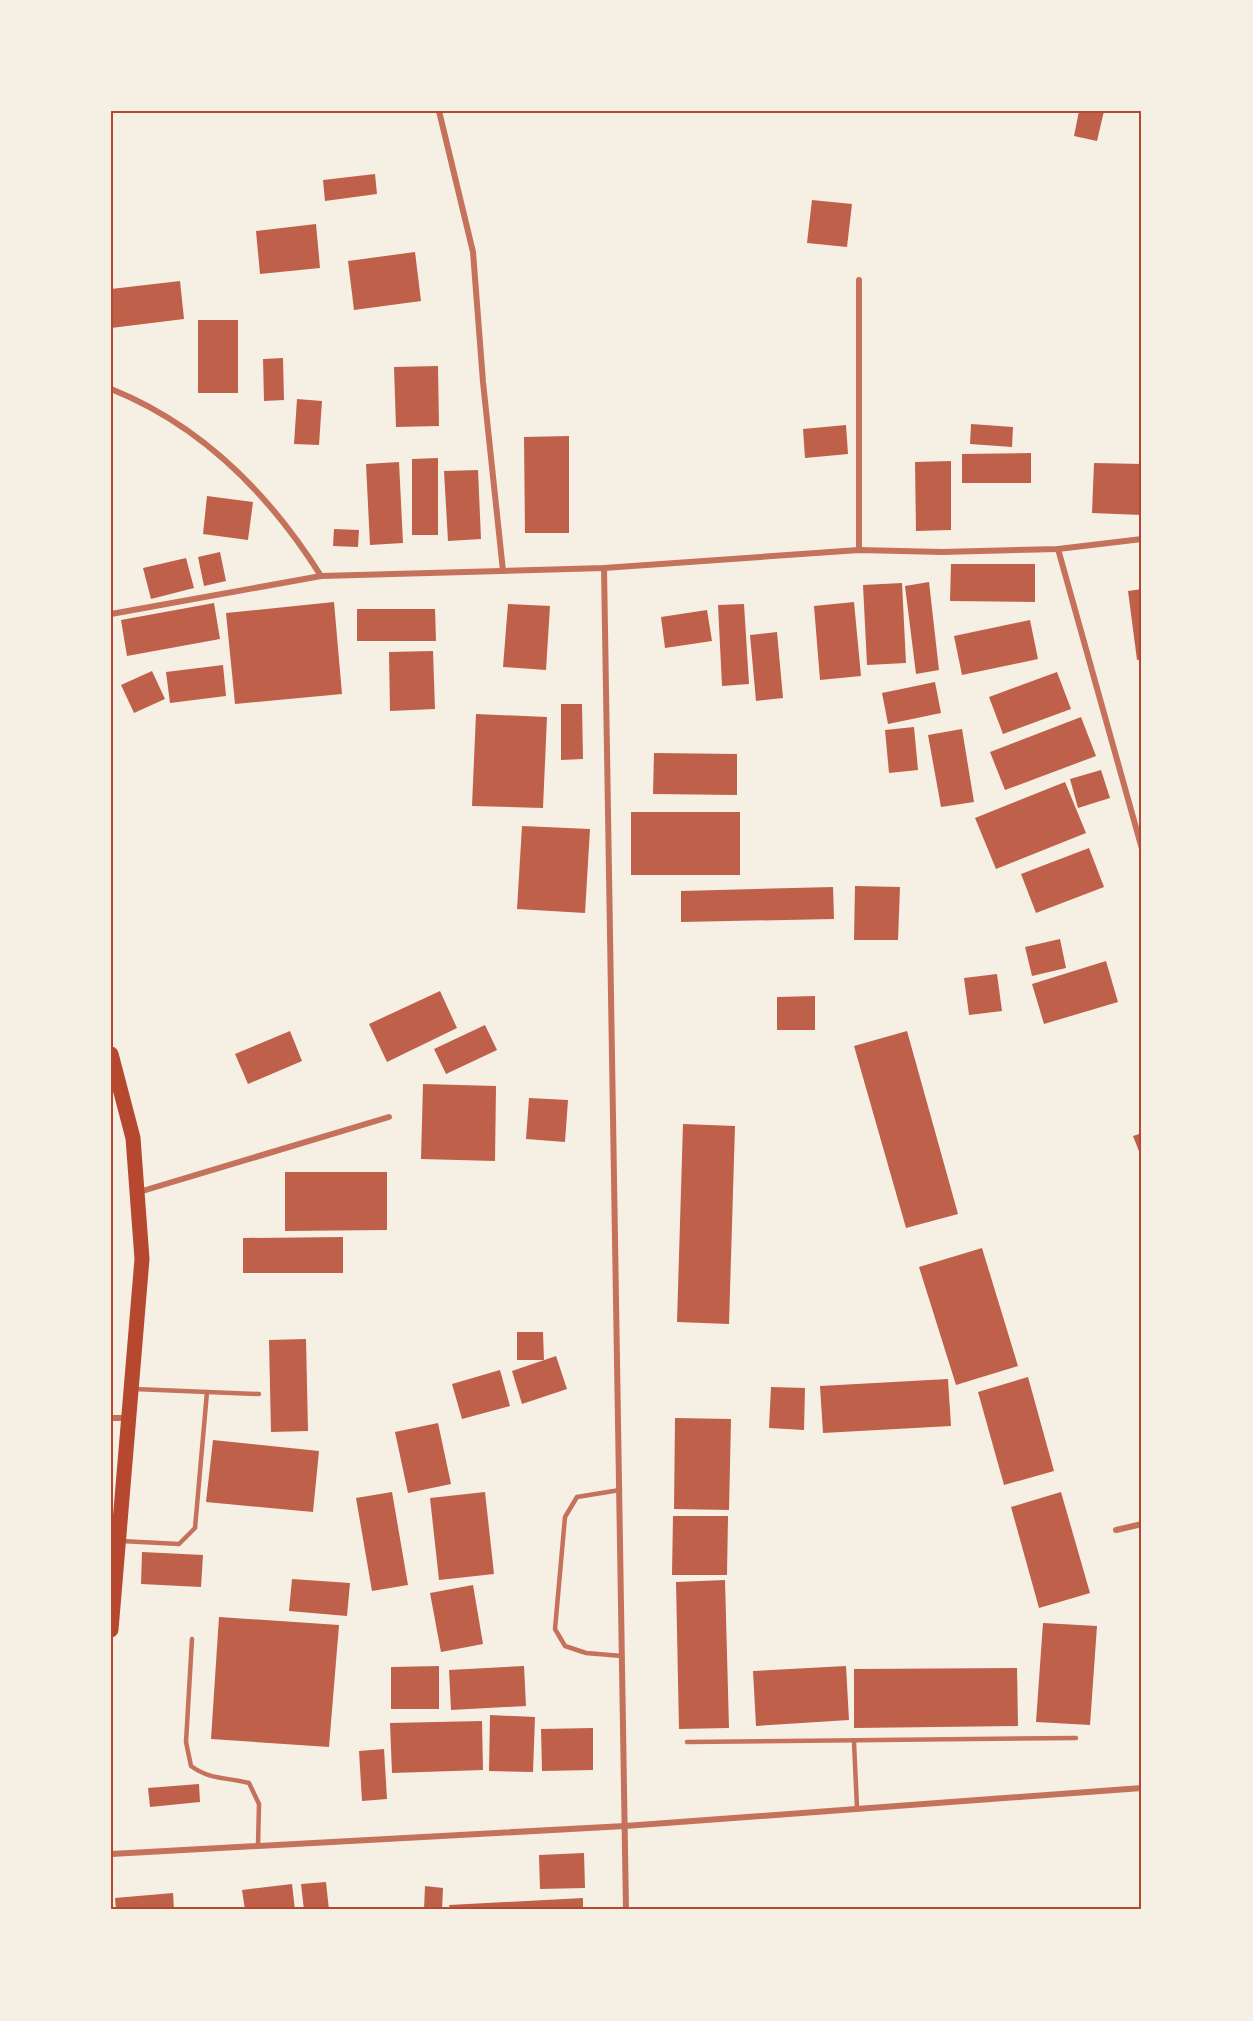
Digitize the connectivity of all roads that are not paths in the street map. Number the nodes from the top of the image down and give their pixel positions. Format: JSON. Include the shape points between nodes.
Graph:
{"nodes":[{"id":1,"x":439,"y":111,"type":"edge"},
{"id":2,"x":859,"y":280,"type":"dead end"},
{"id":3,"x":111,"y":389,"type":"edge"},
{"id":4,"x":1142,"y":539,"type":"edge"},
{"id":5,"x":1058,"y":549,"type":"junction"},
{"id":6,"x":859,"y":550,"type":"junction"},
{"id":7,"x":604,"y":568,"type":"junction"},
{"id":8,"x":503,"y":571,"type":"junction"},
{"id":9,"x":321,"y":576,"type":"junction"},
{"id":10,"x":111,"y":614,"type":"edge"},
{"id":11,"x":1142,"y":849,"type":"edge"},
{"id":12,"x":111,"y":1054,"type":"edge"},
{"id":13,"x":389,"y":1117,"type":"dead end"},
{"id":14,"x":138,"y":1192,"type":"junction"},
{"id":15,"x":131,"y":1389,"type":"junction"},
{"id":16,"x":207,"y":1392,"type":"junction"},
{"id":17,"x":260,"y":1394,"type":"dead end"},
{"id":18,"x":111,"y":1418,"type":"edge"},
{"id":19,"x":129,"y":1418,"type":"junction"},
{"id":20,"x":620,"y":1490,"type":"junction"},
{"id":21,"x":1142,"y":1524,"type":"edge"},
{"id":22,"x":1116,"y":1530,"type":"dead end"},
{"id":23,"x":119,"y":1541,"type":"junction"},
{"id":24,"x":111,"y":1630,"type":"edge"},
{"id":25,"x":192,"y":1639,"type":"dead end"},
{"id":26,"x":622,"y":1656,"type":"junction"},
{"id":27,"x":1076,"y":1738,"type":"dead end"},
{"id":28,"x":687,"y":1742,"type":"dead end"},
{"id":29,"x":854,"y":1742,"type":"junction"},
{"id":30,"x":1142,"y":1788,"type":"edge"},
{"id":31,"x":857,"y":1808,"type":"junction"},
{"id":32,"x":625,"y":1826,"type":"junction"},
{"id":33,"x":258,"y":1846,"type":"junction"},
{"id":34,"x":111,"y":1854,"type":"edge"},
{"id":35,"x":626,"y":1910,"type":"edge"}],
"edges":[{"from":1,"to":8,"type":"street","via":[[473,252]]},
{"from":2,"to":6,"type":"street"},
{"from":3,"to":9,"type":"street","via":[[145,403],[217,453],[259,492],[295,534]]},
{"from":4,"to":5,"type":"street"},
{"from":5,"to":6,"type":"street"},
{"from":5,"to":11,"type":"street"},
{"from":6,"to":7,"type":"street"},
{"from":7,"to":8,"type":"street"},
{"from":7,"to":20,"type":"street"},
{"from":8,"to":9,"type":"street"},
{"from":9,"to":10,"type":"street"},
{"from":12,"to":14,"type":"main road","via":[[134,1138]]},
{"from":13,"to":14,"type":"street"},
{"from":14,"to":15,"type":"main road","via":[[142,1259]]},
{"from":15,"to":16,"type":"lane"},
{"from":15,"to":19,"type":"main road"},
{"from":16,"to":17,"type":"lane"},
{"from":16,"to":23,"type":"lane","via":[[195,1528],[179,1544]]},
{"from":18,"to":19,"type":"street"},
{"from":19,"to":23,"type":"main road"},
{"from":20,"to":26,"type":"street"},
{"from":20,"to":26,"type":"lane","via":[[577,1497],[565,1517],[555,1629],[565,1646],[586,1653]]},
{"from":21,"to":22,"type":"street"},
{"from":23,"to":24,"type":"main road"},
{"from":25,"to":33,"type":"lane","via":[[186,1742],[191,1766],[205,1776],[249,1783],[259,1804]]},
{"from":26,"to":32,"type":"street"},
{"from":27,"to":29,"type":"lane"},
{"from":28,"to":29,"type":"lane"},
{"from":29,"to":31,"type":"lane"},
{"from":30,"to":31,"type":"street"},
{"from":31,"to":32,"type":"street"},
{"from":32,"to":33,"type":"street"},
{"from":32,"to":35,"type":"street"},
{"from":33,"to":34,"type":"street"}]}
